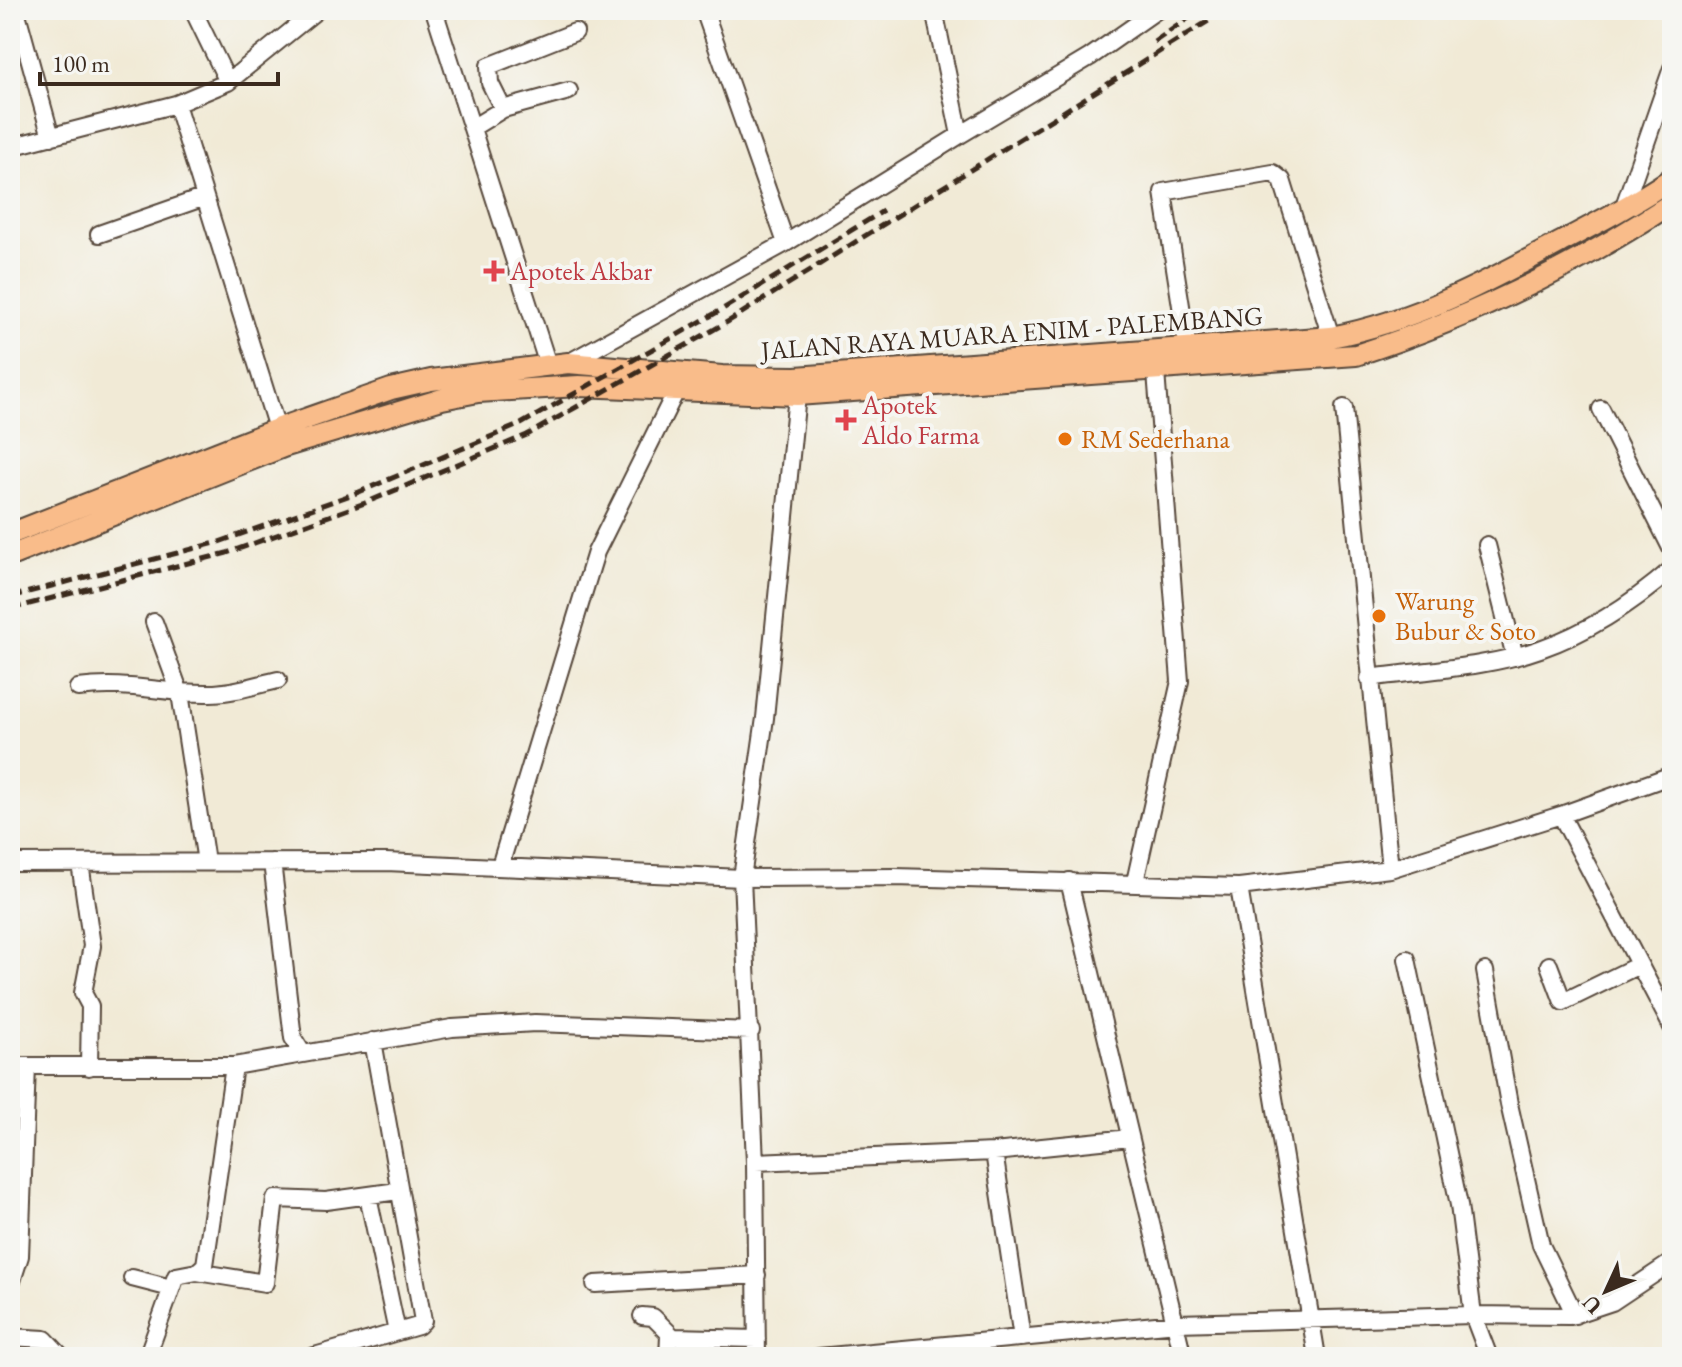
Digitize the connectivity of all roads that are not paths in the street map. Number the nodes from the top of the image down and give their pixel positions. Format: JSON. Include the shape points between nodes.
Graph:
{"nodes":[{"id":1,"x":16,"y":10,"type":"edge"},
{"id":2,"x":193,"y":10,"type":"edge"},
{"id":3,"x":317,"y":10,"type":"edge"},
{"id":4,"x":434,"y":10,"type":"edge"},
{"id":5,"x":704,"y":10,"type":"edge"},
{"id":6,"x":934,"y":10,"type":"edge"},
{"id":7,"x":1157,"y":10,"type":"edge"},
{"id":8,"x":575,"y":32,"type":"dead end"},
{"id":9,"x":1672,"y":68,"type":"edge"},
{"id":10,"x":228,"y":82,"type":"junction"},
{"id":11,"x":569,"y":91,"type":"dead end"},
{"id":12,"x":176,"y":104,"type":"junction"},
{"id":13,"x":503,"y":109,"type":"junction"},
{"id":14,"x":472,"y":128,"type":"junction"},
{"id":15,"x":960,"y":135,"type":"junction"},
{"id":16,"x":51,"y":137,"type":"junction"},
{"id":17,"x":10,"y":147,"type":"edge"},
{"id":18,"x":1672,"y":178,"type":"edge"},
{"id":19,"x":205,"y":197,"type":"junction"},
{"id":20,"x":1672,"y":203,"type":"edge"},
{"id":21,"x":1623,"y":209,"type":"junction"},
{"id":22,"x":99,"y":234,"type":"dead end"},
{"id":23,"x":786,"y":243,"type":"junction"},
{"id":24,"x":1331,"y":337,"type":"junction"},
{"id":25,"x":1188,"y":350,"type":"junction"},
{"id":26,"x":558,"y":364,"type":"junction"},
{"id":27,"x":1156,"y":372,"type":"junction"},
{"id":28,"x":676,"y":391,"type":"junction"},
{"id":29,"x":797,"y":395,"type":"junction"},
{"id":30,"x":1344,"y":408,"type":"dead end"},
{"id":31,"x":1601,"y":409,"type":"dead end"},
{"id":32,"x":280,"y":438,"type":"junction"},
{"id":33,"x":10,"y":534,"type":"edge"},
{"id":34,"x":1487,"y":545,"type":"dead end"},
{"id":35,"x":1672,"y":550,"type":"edge"},
{"id":36,"x":10,"y":556,"type":"edge"},
{"id":37,"x":1672,"y":569,"type":"edge"},
{"id":38,"x":154,"y":622,"type":"dead end"},
{"id":39,"x":1515,"y":657,"type":"junction"},
{"id":40,"x":1369,"y":678,"type":"junction"},
{"id":41,"x":278,"y":680,"type":"dead end"},
{"id":42,"x":78,"y":688,"type":"dead end"},
{"id":43,"x":180,"y":693,"type":"junction"},
{"id":44,"x":1672,"y":775,"type":"edge"},
{"id":45,"x":1561,"y":815,"type":"junction"},
{"id":46,"x":206,"y":862,"type":"junction"},
{"id":47,"x":272,"y":862,"type":"junction"},
{"id":48,"x":10,"y":863,"type":"edge"},
{"id":49,"x":80,"y":863,"type":"junction"},
{"id":50,"x":500,"y":866,"type":"junction"},
{"id":51,"x":1390,"y":869,"type":"junction"},
{"id":52,"x":742,"y":878,"type":"junction"},
{"id":53,"x":1069,"y":881,"type":"junction"},
{"id":54,"x":1135,"y":882,"type":"junction"},
{"id":55,"x":1239,"y":887,"type":"junction"},
{"id":56,"x":1407,"y":959,"type":"dead end"},
{"id":57,"x":1549,"y":965,"type":"dead end"},
{"id":58,"x":1639,"y":965,"type":"junction"},
{"id":59,"x":1485,"y":971,"type":"dead end"},
{"id":60,"x":1672,"y":1027,"type":"edge"},
{"id":61,"x":751,"y":1031,"type":"junction"},
{"id":62,"x":373,"y":1041,"type":"junction"},
{"id":63,"x":303,"y":1054,"type":"junction"},
{"id":64,"x":10,"y":1066,"type":"edge"},
{"id":65,"x":27,"y":1066,"type":"junction"},
{"id":66,"x":234,"y":1066,"type":"junction"},
{"id":67,"x":89,"y":1067,"type":"junction"},
{"id":68,"x":1130,"y":1138,"type":"junction"},
{"id":69,"x":994,"y":1152,"type":"junction"},
{"id":70,"x":755,"y":1162,"type":"junction"},
{"id":71,"x":398,"y":1191,"type":"junction"},
{"id":72,"x":368,"y":1196,"type":"junction"},
{"id":73,"x":15,"y":1249,"type":"edge"},
{"id":74,"x":1672,"y":1262,"type":"edge"},
{"id":75,"x":197,"y":1272,"type":"junction"},
{"id":76,"x":757,"y":1275,"type":"junction"},
{"id":77,"x":132,"y":1278,"type":"dead end"},
{"id":78,"x":595,"y":1284,"type":"dead end"},
{"id":79,"x":10,"y":1287,"type":"edge"},
{"id":80,"x":171,"y":1288,"type":"junction"},
{"id":81,"x":1473,"y":1315,"type":"junction"},
{"id":82,"x":1575,"y":1315,"type":"junction"},
{"id":83,"x":642,"y":1316,"type":"dead end"},
{"id":84,"x":1311,"y":1322,"type":"junction"},
{"id":85,"x":1177,"y":1323,"type":"junction"},
{"id":86,"x":397,"y":1332,"type":"junction"},
{"id":87,"x":669,"y":1336,"type":"junction"},
{"id":88,"x":10,"y":1337,"type":"edge"},
{"id":89,"x":1022,"y":1338,"type":"junction"},
{"id":90,"x":757,"y":1339,"type":"junction"},
{"id":91,"x":62,"y":1357,"type":"edge"},
{"id":92,"x":148,"y":1357,"type":"edge"},
{"id":93,"x":311,"y":1357,"type":"edge"},
{"id":94,"x":668,"y":1357,"type":"edge"},
{"id":95,"x":757,"y":1357,"type":"edge"},
{"id":96,"x":819,"y":1357,"type":"edge"},
{"id":97,"x":1183,"y":1357,"type":"edge"},
{"id":98,"x":1317,"y":1357,"type":"edge"},
{"id":99,"x":1489,"y":1357,"type":"edge"}],
"edges":[{"from":1,"to":16,"type":"street"},
{"from":2,"to":10,"type":"street"},
{"from":3,"to":10,"type":"street"},
{"from":4,"to":14,"type":"street"},
{"from":5,"to":23,"type":"street"},
{"from":6,"to":15,"type":"street"},
{"from":7,"to":15,"type":"street"},
{"from":8,"to":13,"type":"street","via":[[489,66],[490,83]]},
{"from":9,"to":21,"type":"street"},
{"from":10,"to":12,"type":"street"},
{"from":11,"to":13,"type":"street"},
{"from":12,"to":16,"type":"street"},
{"from":12,"to":19,"type":"street"},
{"from":13,"to":14,"type":"street"},
{"from":14,"to":26,"type":"street"},
{"from":15,"to":23,"type":"street"},
{"from":16,"to":17,"type":"street"},
{"from":18,"to":21,"type":"main road","name":"JALAN RAYA MUARA ENIM - PALEMBANG"},
{"from":19,"to":22,"type":"street"},
{"from":19,"to":32,"type":"street"},
{"from":20,"to":27,"type":"main road","name":"JALAN RAYA MUARA ENIM - PALEMBANG","via":[[1544,276],[1391,344],[1356,355]]},
{"from":21,"to":24,"type":"main road","name":"JALAN RAYA MUARA ENIM - PALEMBANG","via":[[1481,286],[1381,327]]},
{"from":23,"to":26,"type":"street"},
{"from":24,"to":25,"type":"main road","name":"JALAN RAYA MUARA ENIM - PALEMBANG"},
{"from":24,"to":25,"type":"street","via":[[1282,180],[1273,173],[1162,194]]},
{"from":25,"to":26,"type":"main road","name":"JALAN RAYA MUARA ENIM - PALEMBANG","via":[[796,377]]},
{"from":26,"to":32,"type":"main road","name":"JALAN RAYA MUARA ENIM - PALEMBANG","via":[[391,389]]},
{"from":27,"to":29,"type":"main road","name":"JALAN RAYA MUARA ENIM - PALEMBANG"},
{"from":27,"to":54,"type":"street","via":[[1180,681]]},
{"from":28,"to":29,"type":"main road","name":"JALAN RAYA MUARA ENIM - PALEMBANG"},
{"from":28,"to":32,"type":"main road","name":"JALAN RAYA MUARA ENIM - PALEMBANG","via":[[579,386],[478,392]]},
{"from":28,"to":50,"type":"street","via":[[596,552]]},
{"from":29,"to":52,"type":"street","via":[[765,718]]},
{"from":30,"to":40,"type":"street"},
{"from":31,"to":35,"type":"street"},
{"from":32,"to":33,"type":"main road","name":"JALAN RAYA MUARA ENIM - PALEMBANG"},
{"from":32,"to":36,"type":"main road","name":"JALAN RAYA MUARA ENIM - PALEMBANG"},
{"from":34,"to":39,"type":"street"},
{"from":37,"to":39,"type":"street","via":[[1633,603]]},
{"from":38,"to":43,"type":"street"},
{"from":39,"to":40,"type":"street"},
{"from":40,"to":51,"type":"street"},
{"from":41,"to":43,"type":"street","via":[[215,693]]},
{"from":42,"to":43,"type":"street","via":[[134,684]]},
{"from":43,"to":46,"type":"street"},
{"from":44,"to":45,"type":"street"},
{"from":45,"to":51,"type":"street"},
{"from":45,"to":58,"type":"street"},
{"from":46,"to":47,"type":"street"},
{"from":46,"to":49,"type":"street"},
{"from":47,"to":50,"type":"street"},
{"from":47,"to":63,"type":"street","via":[[293,1038]]},
{"from":48,"to":49,"type":"street"},
{"from":49,"to":67,"type":"street","via":[[92,946],[83,993],[90,1006]]},
{"from":50,"to":52,"type":"street"},
{"from":51,"to":55,"type":"street"},
{"from":52,"to":53,"type":"street"},
{"from":52,"to":61,"type":"street","via":[[746,1019]]},
{"from":53,"to":54,"type":"street"},
{"from":53,"to":68,"type":"street"},
{"from":54,"to":55,"type":"street"},
{"from":55,"to":84,"type":"street"},
{"from":56,"to":81,"type":"street","via":[[1459,1205]]},
{"from":57,"to":58,"type":"street","via":[[1563,1002]]},
{"from":58,"to":60,"type":"street"},
{"from":59,"to":82,"type":"street","via":[[1541,1245]]},
{"from":61,"to":62,"type":"street","via":[[535,1023],[452,1028]]},
{"from":61,"to":70,"type":"street"},
{"from":62,"to":63,"type":"street"},
{"from":62,"to":71,"type":"street"},
{"from":63,"to":66,"type":"street"},
{"from":64,"to":65,"type":"street"},
{"from":65,"to":67,"type":"street"},
{"from":65,"to":73,"type":"street"},
{"from":66,"to":67,"type":"street"},
{"from":66,"to":75,"type":"street","via":[[205,1265]]},
{"from":68,"to":69,"type":"street"},
{"from":68,"to":85,"type":"street"},
{"from":69,"to":70,"type":"street"},
{"from":69,"to":89,"type":"street"},
{"from":70,"to":76,"type":"street"},
{"from":71,"to":72,"type":"street"},
{"from":71,"to":86,"type":"street","via":[[423,1317],[418,1326]]},
{"from":72,"to":75,"type":"street","via":[[274,1200],[265,1283]]},
{"from":72,"to":86,"type":"street"},
{"from":73,"to":79,"type":"street"},
{"from":74,"to":82,"type":"street","via":[[1612,1302]]},
{"from":75,"to":80,"type":"street","via":[[179,1274]]},
{"from":76,"to":78,"type":"street"},
{"from":76,"to":90,"type":"street"},
{"from":77,"to":80,"type":"street"},
{"from":80,"to":92,"type":"street"},
{"from":81,"to":82,"type":"street"},
{"from":81,"to":84,"type":"street"},
{"from":81,"to":99,"type":"street"},
{"from":83,"to":87,"type":"street","via":[[657,1321]]},
{"from":84,"to":85,"type":"street"},
{"from":84,"to":98,"type":"street"},
{"from":85,"to":89,"type":"street"},
{"from":85,"to":97,"type":"street"},
{"from":86,"to":93,"type":"street"},
{"from":87,"to":90,"type":"street"},
{"from":87,"to":94,"type":"street"},
{"from":88,"to":91,"type":"street","via":[[45,1339]]},
{"from":89,"to":96,"type":"street"},
{"from":90,"to":95,"type":"street"}]}
